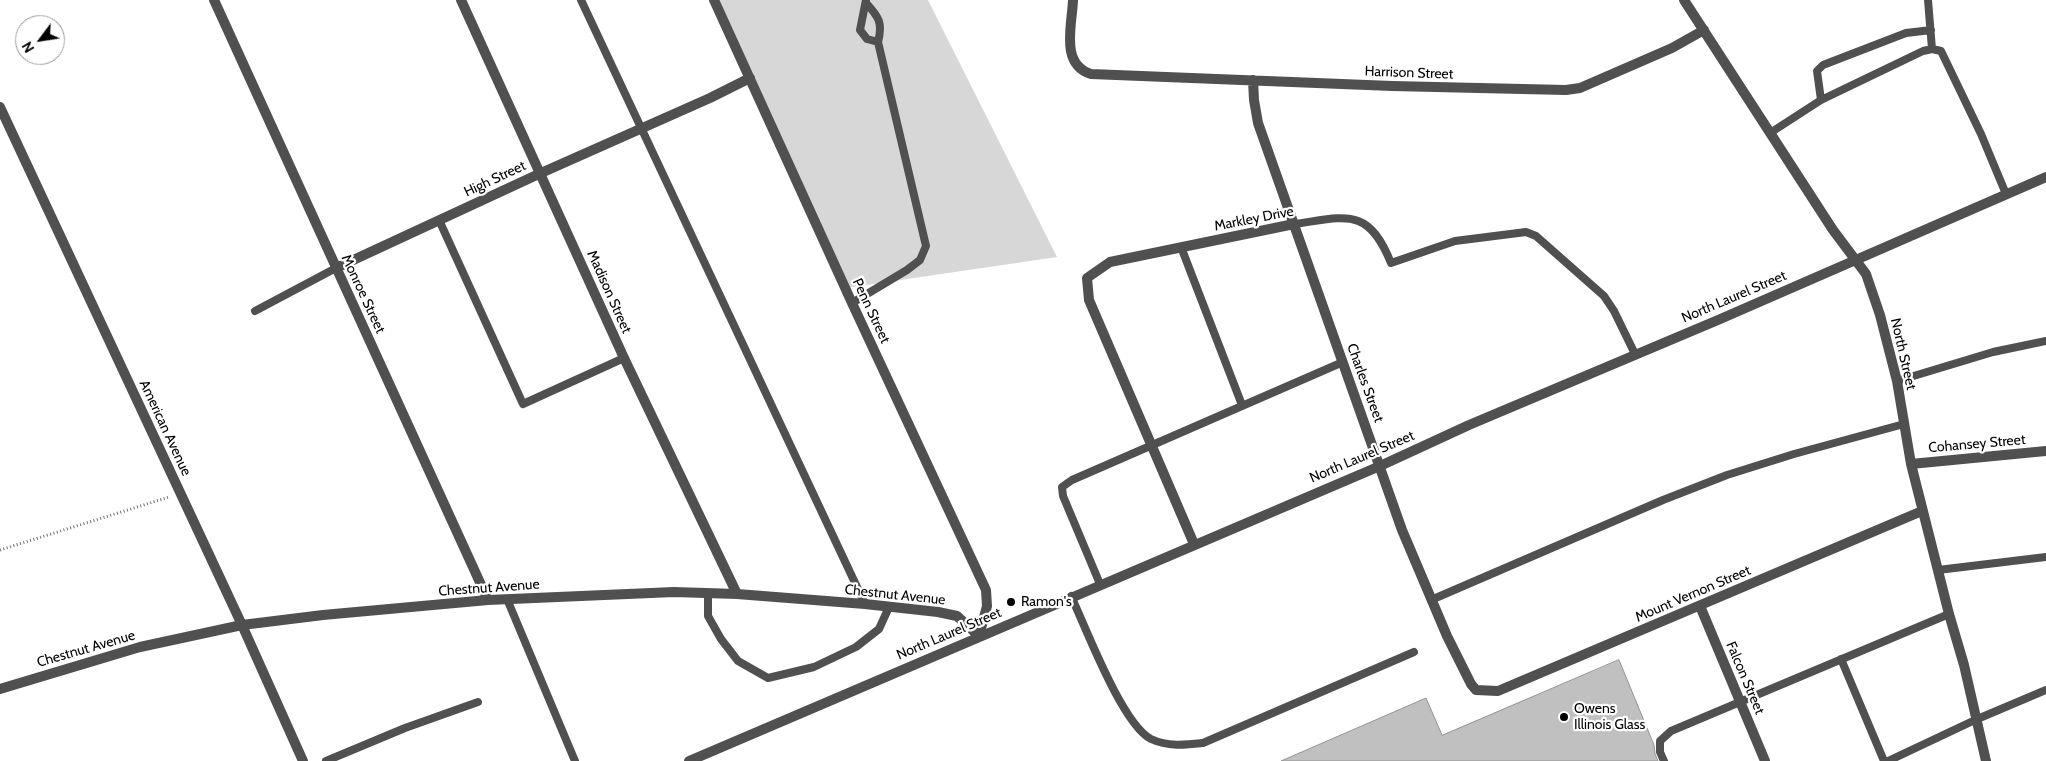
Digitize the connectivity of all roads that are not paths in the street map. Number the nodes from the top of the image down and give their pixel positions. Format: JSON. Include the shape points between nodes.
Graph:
{"nodes":[{"id":1,"x":214,"y":0,"type":"edge"},
{"id":2,"x":461,"y":0,"type":"edge"},
{"id":3,"x":581,"y":0,"type":"edge"},
{"id":4,"x":714,"y":0,"type":"edge"},
{"id":5,"x":1073,"y":0,"type":"edge"},
{"id":6,"x":1684,"y":0,"type":"edge"},
{"id":7,"x":1928,"y":0,"type":"edge"},
{"id":8,"x":866,"y":2,"type":"edge"},
{"id":9,"x":1704,"y":30,"type":"junction"},
{"id":10,"x":1931,"y":30,"type":"junction"},
{"id":11,"x":878,"y":42,"type":"junction"},
{"id":12,"x":1932,"y":49,"type":"junction"},
{"id":13,"x":750,"y":78,"type":"junction"},
{"id":14,"x":1253,"y":80,"type":"junction"},
{"id":15,"x":1821,"y":100,"type":"junction"},
{"id":16,"x":0,"y":107,"type":"edge"},
{"id":17,"x":640,"y":129,"type":"junction"},
{"id":18,"x":1770,"y":133,"type":"junction"},
{"id":19,"x":541,"y":173,"type":"junction"},
{"id":20,"x":2046,"y":177,"type":"edge"},
{"id":21,"x":2006,"y":194,"type":"junction"},
{"id":22,"x":439,"y":220,"type":"junction"},
{"id":23,"x":1294,"y":224,"type":"junction"},
{"id":24,"x":1181,"y":247,"type":"junction"},
{"id":25,"x":1855,"y":260,"type":"junction"},
{"id":26,"x":336,"y":268,"type":"junction"},
{"id":27,"x":852,"y":303,"type":"junction"},
{"id":28,"x":255,"y":311,"type":"dead end"},
{"id":29,"x":2046,"y":341,"type":"edge"},
{"id":30,"x":1635,"y":354,"type":"junction"},
{"id":31,"x":624,"y":358,"type":"junction"},
{"id":32,"x":1343,"y":362,"type":"junction"},
{"id":33,"x":1897,"y":381,"type":"junction"},
{"id":34,"x":1242,"y":405,"type":"junction"},
{"id":35,"x":1904,"y":424,"type":"junction"},
{"id":36,"x":1151,"y":444,"type":"junction"},
{"id":37,"x":2046,"y":451,"type":"edge"},
{"id":38,"x":1910,"y":464,"type":"junction"},
{"id":39,"x":1380,"y":466,"type":"junction"},
{"id":40,"x":1922,"y":511,"type":"junction"},
{"id":41,"x":1194,"y":544,"type":"junction"},
{"id":42,"x":2046,"y":557,"type":"edge"},
{"id":43,"x":1938,"y":570,"type":"junction"},
{"id":44,"x":1100,"y":584,"type":"junction"},
{"id":45,"x":708,"y":593,"type":"junction"},
{"id":46,"x":737,"y":594,"type":"junction"},
{"id":47,"x":1072,"y":596,"type":"junction"},
{"id":48,"x":507,"y":599,"type":"junction"},
{"id":49,"x":488,"y":600,"type":"junction"},
{"id":50,"x":1431,"y":600,"type":"junction"},
{"id":51,"x":866,"y":604,"type":"junction"},
{"id":52,"x":889,"y":606,"type":"junction"},
{"id":53,"x":1700,"y":606,"type":"junction"},
{"id":54,"x":1949,"y":614,"type":"junction"},
{"id":55,"x":242,"y":625,"type":"junction"},
{"id":56,"x":980,"y":636,"type":"junction"},
{"id":57,"x":1414,"y":652,"type":"dead end"},
{"id":58,"x":1841,"y":659,"type":"junction"},
{"id":59,"x":1474,"y":688,"type":"joint"},
{"id":60,"x":0,"y":689,"type":"edge"},
{"id":61,"x":2046,"y":690,"type":"edge"},
{"id":62,"x":478,"y":702,"type":"dead end"},
{"id":63,"x":1740,"y":702,"type":"junction"},
{"id":64,"x":1975,"y":720,"type":"junction"},
{"id":65,"x":303,"y":761,"type":"edge"},
{"id":66,"x":326,"y":761,"type":"edge"},
{"id":67,"x":575,"y":761,"type":"edge"},
{"id":68,"x":689,"y":761,"type":"edge"},
{"id":69,"x":1664,"y":761,"type":"edge"},
{"id":70,"x":1764,"y":761,"type":"edge"},
{"id":71,"x":1886,"y":761,"type":"edge"},
{"id":72,"x":1986,"y":761,"type":"edge"}],
"edges":[{"from":1,"to":26,"type":"street","name":"Monroe Street"},
{"from":2,"to":19,"type":"street","name":"Madison Street"},
{"from":3,"to":17,"type":"lane"},
{"from":4,"to":13,"type":"street","name":"Penn Street"},
{"from":5,"to":14,"type":"street","name":"Harrison Street","via":[[1070,53],[1080,70],[1091,74]]},
{"from":6,"to":9,"type":"street","name":"North Street"},
{"from":7,"to":10,"type":"lane"},
{"from":8,"to":11,"type":"lane","via":[[882,29]]},
{"from":8,"to":11,"type":"lane","via":[[860,30],[867,39]]},
{"from":9,"to":14,"type":"street","name":"Harrison Street","via":[[1672,48],[1580,88],[1566,90]]},
{"from":9,"to":18,"type":"street","name":"North Street"},
{"from":10,"to":12,"type":"lane"},
{"from":10,"to":15,"type":"lane","via":[[1906,33],[1823,65],[1817,71]]},
{"from":11,"to":27,"type":"lane","via":[[926,246],[920,260]]},
{"from":12,"to":15,"type":"lane"},
{"from":12,"to":21,"type":"lane","via":[[1940,51],[1945,60]]},
{"from":13,"to":17,"type":"street","name":"High Street"},
{"from":13,"to":27,"type":"street","name":"Penn Street"},
{"from":14,"to":23,"type":"street","name":"Charles Street","via":[[1258,123]]},
{"from":15,"to":18,"type":"lane"},
{"from":16,"to":55,"type":"street","name":"American Avenue"},
{"from":17,"to":19,"type":"street","name":"High Street"},
{"from":17,"to":51,"type":"lane"},
{"from":18,"to":25,"type":"street","name":"North Street"},
{"from":19,"to":22,"type":"street","name":"High Street"},
{"from":19,"to":31,"type":"street","name":"Madison Street"},
{"from":20,"to":21,"type":"street","name":"North Laurel Street"},
{"from":21,"to":25,"type":"street","name":"North Laurel Street"},
{"from":22,"to":26,"type":"street","name":"High Street"},
{"from":22,"to":31,"type":"lane","via":[[523,404]]},
{"from":23,"to":24,"type":"street","name":"Markley Drive"},
{"from":23,"to":30,"type":"lane","name":"Markley Drive","via":[[1342,218],[1358,220],[1374,231],[1383,243],[1390,263],[1455,241],[1526,232],[1536,236],[1604,296]]},
{"from":23,"to":32,"type":"street","name":"Charles Street"},
{"from":24,"to":34,"type":"lane"},
{"from":24,"to":36,"type":"street","name":"Markley Drive","via":[[1110,262],[1087,278],[1089,300]]},
{"from":25,"to":30,"type":"street","name":"North Laurel Street"},
{"from":25,"to":33,"type":"street","name":"North Street","via":[[1866,274]]},
{"from":26,"to":28,"type":"lane","name":"High Street"},
{"from":26,"to":49,"type":"street","name":"Monroe Street"},
{"from":27,"to":56,"type":"street","name":"Penn Street","via":[[986,590],[987,606]]},
{"from":29,"to":33,"type":"lane","via":[[1993,352]]},
{"from":30,"to":39,"type":"street","name":"North Laurel Street"},
{"from":31,"to":46,"type":"street","name":"Madison Street"},
{"from":32,"to":34,"type":"lane"},
{"from":32,"to":39,"type":"street","name":"Charles Street"},
{"from":33,"to":35,"type":"street","name":"North Street"},
{"from":34,"to":36,"type":"lane"},
{"from":35,"to":38,"type":"street","name":"North Street"},
{"from":35,"to":50,"type":"lane","via":[[1727,475]]},
{"from":36,"to":41,"type":"street","name":"Markley Drive"},
{"from":36,"to":44,"type":"lane","via":[[1062,487],[1062,496]]},
{"from":37,"to":38,"type":"street","name":"Cohansey Street"},
{"from":38,"to":40,"type":"street","name":"North Street"},
{"from":39,"to":41,"type":"street","name":"North Laurel Street"},
{"from":39,"to":50,"type":"street","name":"Charles Street"},
{"from":40,"to":43,"type":"street","name":"North Street"},
{"from":40,"to":53,"type":"street","name":"Mount Vernon Street"},
{"from":41,"to":44,"type":"street","name":"North Laurel Street"},
{"from":42,"to":43,"type":"lane"},
{"from":43,"to":54,"type":"street","name":"North Street"},
{"from":44,"to":47,"type":"street","name":"North Laurel Street"},
{"from":45,"to":46,"type":"street","name":"Chestnut Avenue"},
{"from":45,"to":48,"type":"street","name":"Chestnut Avenue"},
{"from":45,"to":52,"type":"lane","via":[[708,616],[721,639],[738,661],[768,678],[814,667],[856,646],[879,629]]},
{"from":46,"to":51,"type":"street","name":"Chestnut Avenue"},
{"from":47,"to":56,"type":"street","name":"North Laurel Street"},
{"from":47,"to":57,"type":"lane","via":[[1131,720],[1150,738],[1176,746],[1203,742]]},
{"from":48,"to":49,"type":"street","name":"Chestnut Avenue"},
{"from":48,"to":67,"type":"lane"},
{"from":49,"to":55,"type":"street","name":"Chestnut Avenue"},
{"from":50,"to":59,"type":"street","name":"Charles Street"},
{"from":51,"to":52,"type":"street","name":"Chestnut Avenue"},
{"from":52,"to":56,"type":"street","name":"Chestnut Avenue","via":[[957,616]]},
{"from":53,"to":59,"type":"street","name":"Mount Vernon Street","via":[[1498,691]]},
{"from":53,"to":63,"type":"street","name":"Falcon Street"},
{"from":54,"to":58,"type":"lane"},
{"from":54,"to":64,"type":"street","name":"North Street"},
{"from":55,"to":60,"type":"street","name":"Chestnut Avenue","via":[[140,647]]},
{"from":55,"to":65,"type":"street","name":"American Avenue"},
{"from":56,"to":68,"type":"street","name":"North Laurel Street"},
{"from":58,"to":63,"type":"lane"},
{"from":58,"to":71,"type":"lane"},
{"from":61,"to":64,"type":"lane"},
{"from":62,"to":66,"type":"lane"},
{"from":63,"to":69,"type":"lane","via":[[1671,732],[1660,741]]},
{"from":63,"to":70,"type":"street","name":"Falcon Street"},
{"from":64,"to":71,"type":"lane"},
{"from":64,"to":72,"type":"street","name":"North Street"}]}
